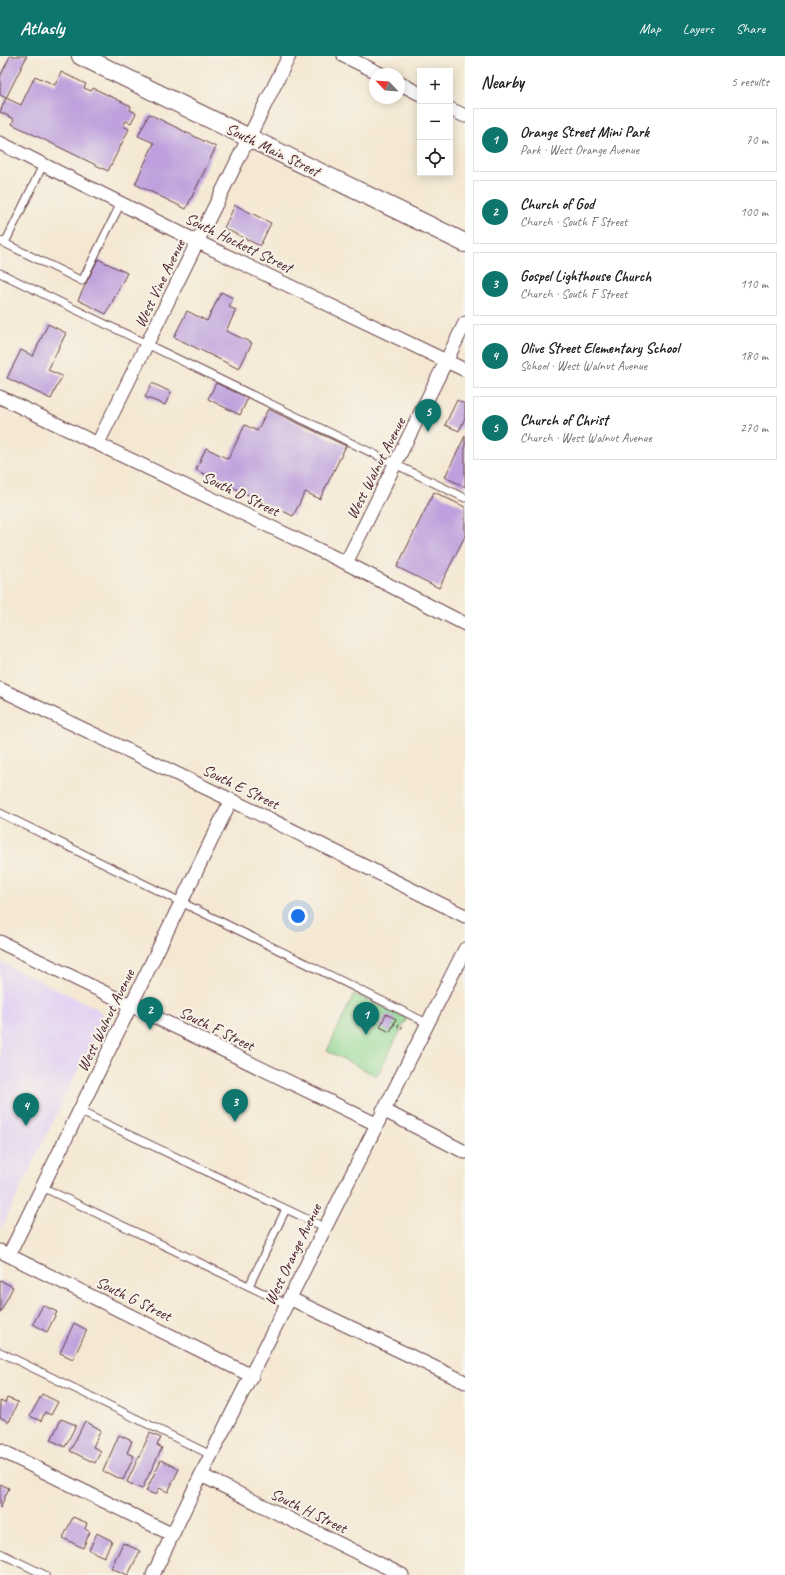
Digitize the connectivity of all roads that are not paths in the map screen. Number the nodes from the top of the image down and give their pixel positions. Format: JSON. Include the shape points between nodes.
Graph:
{"nodes":[{"id":1,"x":81,"y":56,"type":"edge"},
{"id":2,"x":289,"y":56,"type":"edge"},
{"id":3,"x":344,"y":56,"type":"edge"},
{"id":4,"x":369,"y":68,"type":"edge"},
{"id":5,"x":405,"y":86,"type":"edge"},
{"id":6,"x":417,"y":92,"type":"edge"},
{"id":7,"x":453,"y":110,"type":"edge"},
{"id":8,"x":465,"y":116,"type":"edge"},
{"id":9,"x":249,"y":137,"type":"junction"},
{"id":10,"x":0,"y":143,"type":"edge"},
{"id":11,"x":44,"y":165,"type":"junction"},
{"id":12,"x":121,"y":203,"type":"junction"},
{"id":13,"x":2,"y":242,"type":"edge"},
{"id":14,"x":198,"y":242,"type":"junction"},
{"id":15,"x":465,"y":243,"type":"edge"},
{"id":16,"x":0,"y":273,"type":"edge"},
{"id":17,"x":465,"y":323,"type":"edge"},
{"id":18,"x":147,"y":345,"type":"junction"},
{"id":19,"x":447,"y":361,"type":"junction"},
{"id":20,"x":465,"y":370,"type":"edge"},
{"id":21,"x":0,"y":397,"type":"edge"},
{"id":22,"x":98,"y":443,"type":"junction"},
{"id":23,"x":396,"y":464,"type":"junction"},
{"id":24,"x":465,"y":498,"type":"edge"},
{"id":25,"x":346,"y":563,"type":"junction"},
{"id":26,"x":465,"y":624,"type":"edge"},
{"id":27,"x":0,"y":689,"type":"edge"},
{"id":28,"x":231,"y":800,"type":"junction"},
{"id":29,"x":0,"y":813,"type":"edge"},
{"id":30,"x":181,"y":902,"type":"junction"},
{"id":31,"x":465,"y":916,"type":"edge"},
{"id":32,"x":0,"y":942,"type":"edge"},
{"id":33,"x":465,"y":949,"type":"edge"},
{"id":34,"x":131,"y":1005,"type":"junction"},
{"id":35,"x":427,"y":1023,"type":"junction"},
{"id":36,"x":383,"y":1110,"type":"junction"},
{"id":37,"x":79,"y":1111,"type":"junction"},
{"id":38,"x":376,"y":1124,"type":"junction"},
{"id":39,"x":465,"y":1152,"type":"edge"},
{"id":40,"x":42,"y":1187,"type":"junction"},
{"id":41,"x":286,"y":1209,"type":"junction"},
{"id":42,"x":324,"y":1227,"type":"junction"},
{"id":43,"x":4,"y":1253,"type":"edge"},
{"id":44,"x":249,"y":1286,"type":"junction"},
{"id":45,"x":288,"y":1301,"type":"junction"},
{"id":46,"x":0,"y":1352,"type":"edge"},
{"id":47,"x":252,"y":1376,"type":"junction"},
{"id":48,"x":465,"y":1382,"type":"edge"},
{"id":49,"x":0,"y":1450,"type":"edge"},
{"id":50,"x":211,"y":1455,"type":"junction"},
{"id":51,"x":201,"y":1475,"type":"junction"},
{"id":52,"x":171,"y":1534,"type":"junction"},
{"id":53,"x":0,"y":1553,"type":"edge"},
{"id":54,"x":45,"y":1575,"type":"edge"},
{"id":55,"x":153,"y":1575,"type":"edge"},
{"id":56,"x":402,"y":1575,"type":"edge"}],
"edges":[{"from":1,"to":9,"type":"main road","name":"South Main Street"},
{"from":2,"to":9,"type":"street","name":"West Vine Avenue"},
{"from":3,"to":4,"type":"street"},
{"from":5,"to":6,"type":"street"},
{"from":7,"to":8,"type":"street"},
{"from":9,"to":14,"type":"street","name":"West Vine Avenue"},
{"from":9,"to":15,"type":"main road","name":"South Main Street"},
{"from":10,"to":11,"type":"street","name":"South Hockett Street"},
{"from":11,"to":12,"type":"street","name":"South Hockett Street"},
{"from":11,"to":13,"type":"lane"},
{"from":12,"to":13,"type":"lane","via":[[82,281]]},
{"from":12,"to":14,"type":"street","name":"South Hockett Street"},
{"from":14,"to":18,"type":"street","name":"West Vine Avenue"},
{"from":14,"to":19,"type":"street","name":"South Hockett Street"},
{"from":16,"to":18,"type":"lane"},
{"from":17,"to":19,"type":"street","name":"West Walnut Avenue"},
{"from":18,"to":22,"type":"street","name":"West Vine Avenue"},
{"from":18,"to":23,"type":"lane"},
{"from":19,"to":20,"type":"street","name":"South Hockett Street"},
{"from":19,"to":23,"type":"street","name":"West Walnut Avenue"},
{"from":21,"to":22,"type":"street","name":"South D Street"},
{"from":22,"to":25,"type":"street","name":"South D Street"},
{"from":23,"to":24,"type":"lane"},
{"from":23,"to":25,"type":"street","name":"West Walnut Avenue"},
{"from":25,"to":26,"type":"street","name":"South D Street"},
{"from":27,"to":28,"type":"street","name":"South E Street"},
{"from":28,"to":30,"type":"street","name":"West Walnut Avenue"},
{"from":28,"to":31,"type":"street","name":"South E Street"},
{"from":29,"to":30,"type":"lane"},
{"from":30,"to":34,"type":"street","name":"West Walnut Avenue"},
{"from":30,"to":35,"type":"lane"},
{"from":32,"to":34,"type":"street","name":"South F Street"},
{"from":33,"to":35,"type":"street","name":"West Orange Avenue"},
{"from":34,"to":37,"type":"street","name":"West Walnut Avenue"},
{"from":34,"to":38,"type":"street","name":"South F Street"},
{"from":35,"to":36,"type":"street","name":"West Orange Avenue"},
{"from":36,"to":38,"type":"street","name":"West Orange Avenue"},
{"from":36,"to":39,"type":"street"},
{"from":37,"to":40,"type":"street","name":"West Walnut Avenue"},
{"from":37,"to":41,"type":"lane"},
{"from":38,"to":42,"type":"street","name":"West Orange Avenue"},
{"from":40,"to":43,"type":"street","name":"West Walnut Avenue"},
{"from":40,"to":44,"type":"lane"},
{"from":41,"to":42,"type":"lane"},
{"from":41,"to":44,"type":"lane"},
{"from":42,"to":45,"type":"street","name":"West Orange Avenue"},
{"from":43,"to":47,"type":"street","name":"South G Street"},
{"from":44,"to":45,"type":"lane"},
{"from":45,"to":47,"type":"street","name":"West Orange Avenue"},
{"from":45,"to":48,"type":"street"},
{"from":46,"to":50,"type":"lane"},
{"from":47,"to":50,"type":"street","name":"West Orange Avenue"},
{"from":49,"to":52,"type":"street"},
{"from":50,"to":51,"type":"street","name":"West Orange Avenue"},
{"from":51,"to":52,"type":"street","name":"West Orange Avenue"},
{"from":51,"to":56,"type":"street","name":"South H Street"},
{"from":52,"to":55,"type":"street","name":"West Orange Avenue"},
{"from":53,"to":54,"type":"lane"}]}
